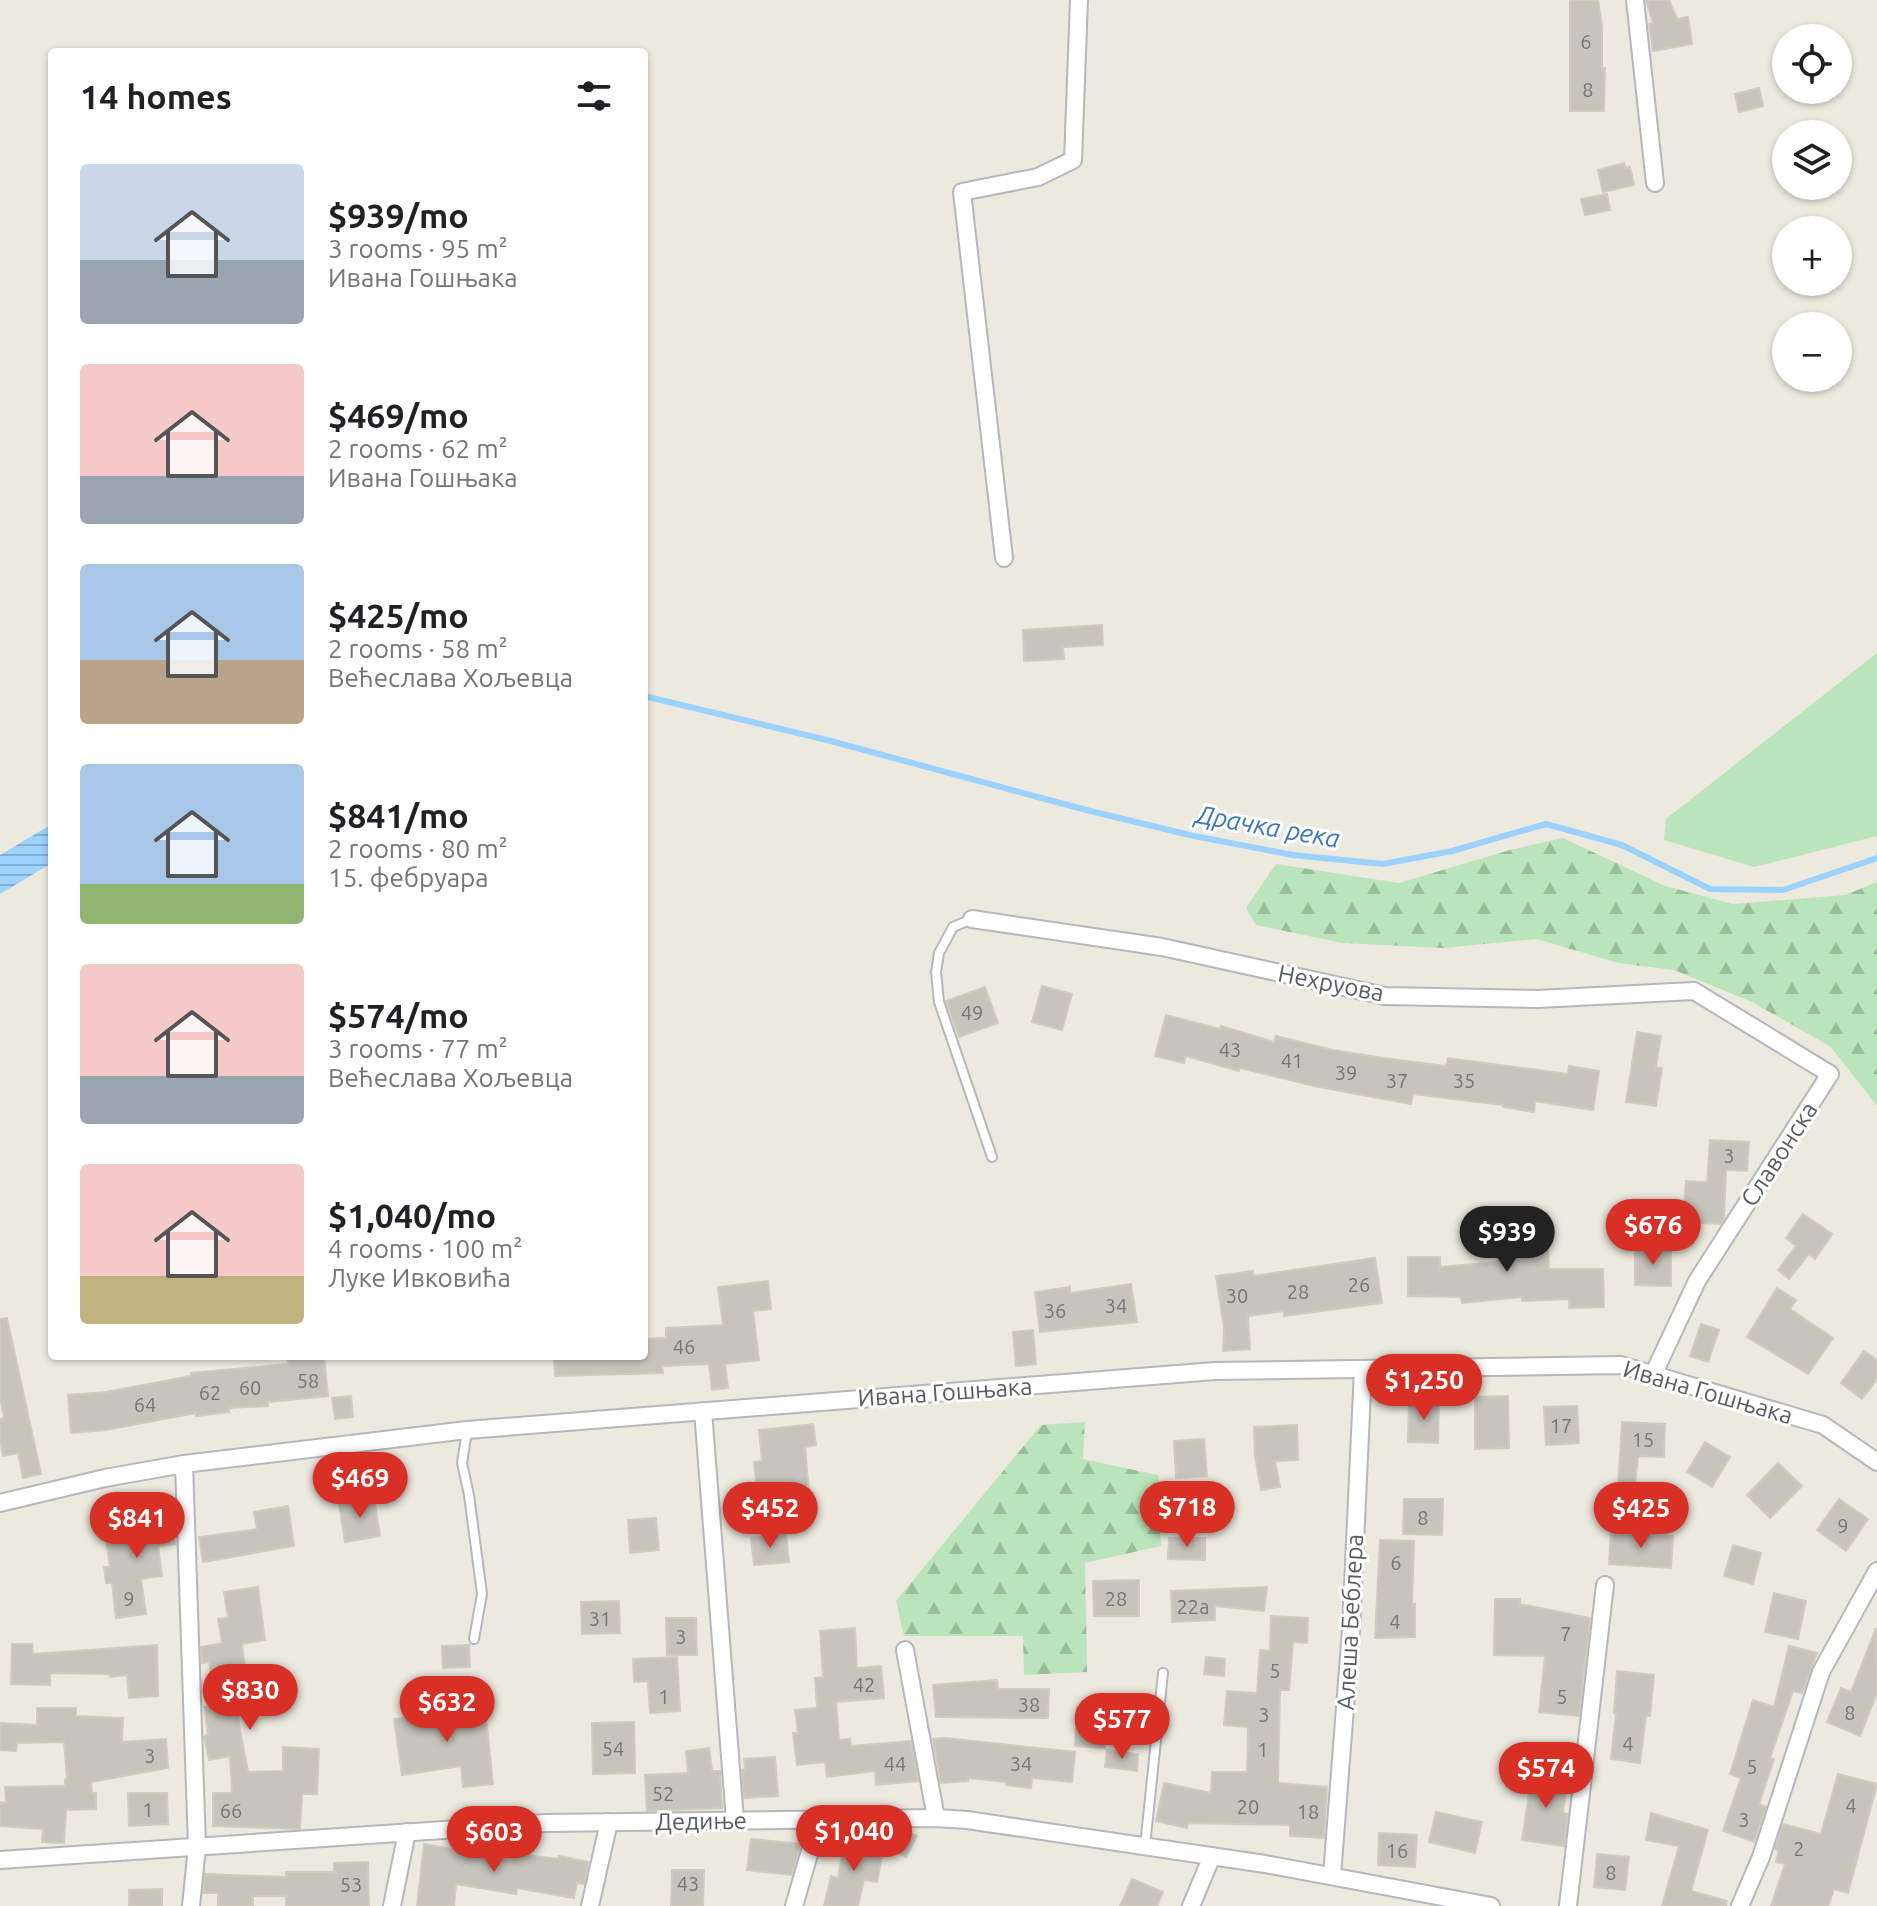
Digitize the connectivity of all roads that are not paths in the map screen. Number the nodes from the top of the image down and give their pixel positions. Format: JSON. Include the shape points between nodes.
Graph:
{"nodes":[{"id":1,"x":1079,"y":0,"type":"edge"},
{"id":2,"x":1635,"y":0,"type":"edge"},
{"id":3,"x":1655,"y":183,"type":"dead end"},
{"id":4,"x":1004,"y":558,"type":"dead end"},
{"id":5,"x":972,"y":919,"type":"joint"},
{"id":6,"x":1694,"y":991,"type":"joint"},
{"id":7,"x":992,"y":1157,"type":"dead end"},
{"id":8,"x":1363,"y":1369,"type":"junction"},
{"id":9,"x":1653,"y":1375,"type":"junction"},
{"id":10,"x":703,"y":1411,"type":"junction"},
{"id":11,"x":467,"y":1430,"type":"junction"},
{"id":12,"x":1877,"y":1462,"type":"edge"},
{"id":13,"x":184,"y":1464,"type":"junction"},
{"id":14,"x":0,"y":1503,"type":"edge"},
{"id":15,"x":1877,"y":1571,"type":"edge"},
{"id":16,"x":1605,"y":1585,"type":"dead end"},
{"id":17,"x":474,"y":1639,"type":"dead end"},
{"id":18,"x":905,"y":1650,"type":"dead end"},
{"id":19,"x":1163,"y":1673,"type":"dead end"},
{"id":20,"x":936,"y":1818,"type":"junction"},
{"id":21,"x":735,"y":1820,"type":"junction"},
{"id":22,"x":819,"y":1820,"type":"junction"},
{"id":23,"x":609,"y":1822,"type":"junction"},
{"id":24,"x":407,"y":1832,"type":"junction"},
{"id":25,"x":1145,"y":1846,"type":"junction"},
{"id":26,"x":197,"y":1847,"type":"junction"},
{"id":27,"x":1212,"y":1856,"type":"junction"},
{"id":28,"x":0,"y":1860,"type":"edge"},
{"id":29,"x":1332,"y":1876,"type":"junction"},
{"id":30,"x":191,"y":1906,"type":"edge"},
{"id":31,"x":392,"y":1906,"type":"edge"},
{"id":32,"x":590,"y":1906,"type":"edge"},
{"id":33,"x":794,"y":1906,"type":"edge"},
{"id":34,"x":1191,"y":1906,"type":"edge"},
{"id":35,"x":1491,"y":1906,"type":"edge"},
{"id":36,"x":1568,"y":1906,"type":"edge"},
{"id":37,"x":1740,"y":1906,"type":"edge"}],
"edges":[{"from":1,"to":4,"type":"street","via":[[1073,160],[1038,177],[962,192]]},
{"from":2,"to":3,"type":"street"},
{"from":5,"to":6,"type":"street","name":"Нехруова","via":[[1162,947],[1385,996],[1538,999]]},
{"from":5,"to":7,"type":"lane","via":[[953,927],[939,953],[936,987]]},
{"from":6,"to":9,"type":"street","name":"Славонска","via":[[1830,1074],[1697,1281]]},
{"from":8,"to":9,"type":"street","name":"Ивана Гошњака","via":[[1621,1365]]},
{"from":8,"to":10,"type":"street","name":"Ивана Гошњака","via":[[1215,1371]]},
{"from":8,"to":29,"type":"street","name":"Алеша Беблера"},
{"from":9,"to":12,"type":"street","name":"Ивана Гошњака","via":[[1823,1425]]},
{"from":10,"to":11,"type":"street","name":"Ивана Гошњака"},
{"from":10,"to":21,"type":"street"},
{"from":11,"to":13,"type":"street","name":"Ивана Гошњака"},
{"from":11,"to":17,"type":"lane","via":[[462,1463],[482,1594]]},
{"from":13,"to":14,"type":"street","name":"Ивана Гошњака"},
{"from":13,"to":26,"type":"street"},
{"from":15,"to":37,"type":"street","via":[[1821,1672]]},
{"from":16,"to":36,"type":"street"},
{"from":18,"to":20,"type":"street"},
{"from":19,"to":25,"type":"lane"},
{"from":20,"to":22,"type":"street","name":"Дедиње"},
{"from":20,"to":25,"type":"street","name":"Дедиње"},
{"from":21,"to":22,"type":"street","name":"Дедиње"},
{"from":21,"to":23,"type":"street","name":"Дедиње"},
{"from":22,"to":33,"type":"street"},
{"from":23,"to":24,"type":"street","name":"Дедиње"},
{"from":23,"to":32,"type":"street"},
{"from":24,"to":26,"type":"street","name":"Дедиње"},
{"from":24,"to":31,"type":"street"},
{"from":25,"to":27,"type":"street","name":"Дедиње"},
{"from":26,"to":28,"type":"street","name":"Дедиње"},
{"from":26,"to":30,"type":"street"},
{"from":27,"to":29,"type":"street","name":"Дедиње"},
{"from":27,"to":34,"type":"street"},
{"from":29,"to":35,"type":"street","name":"Дедиње"}]}
